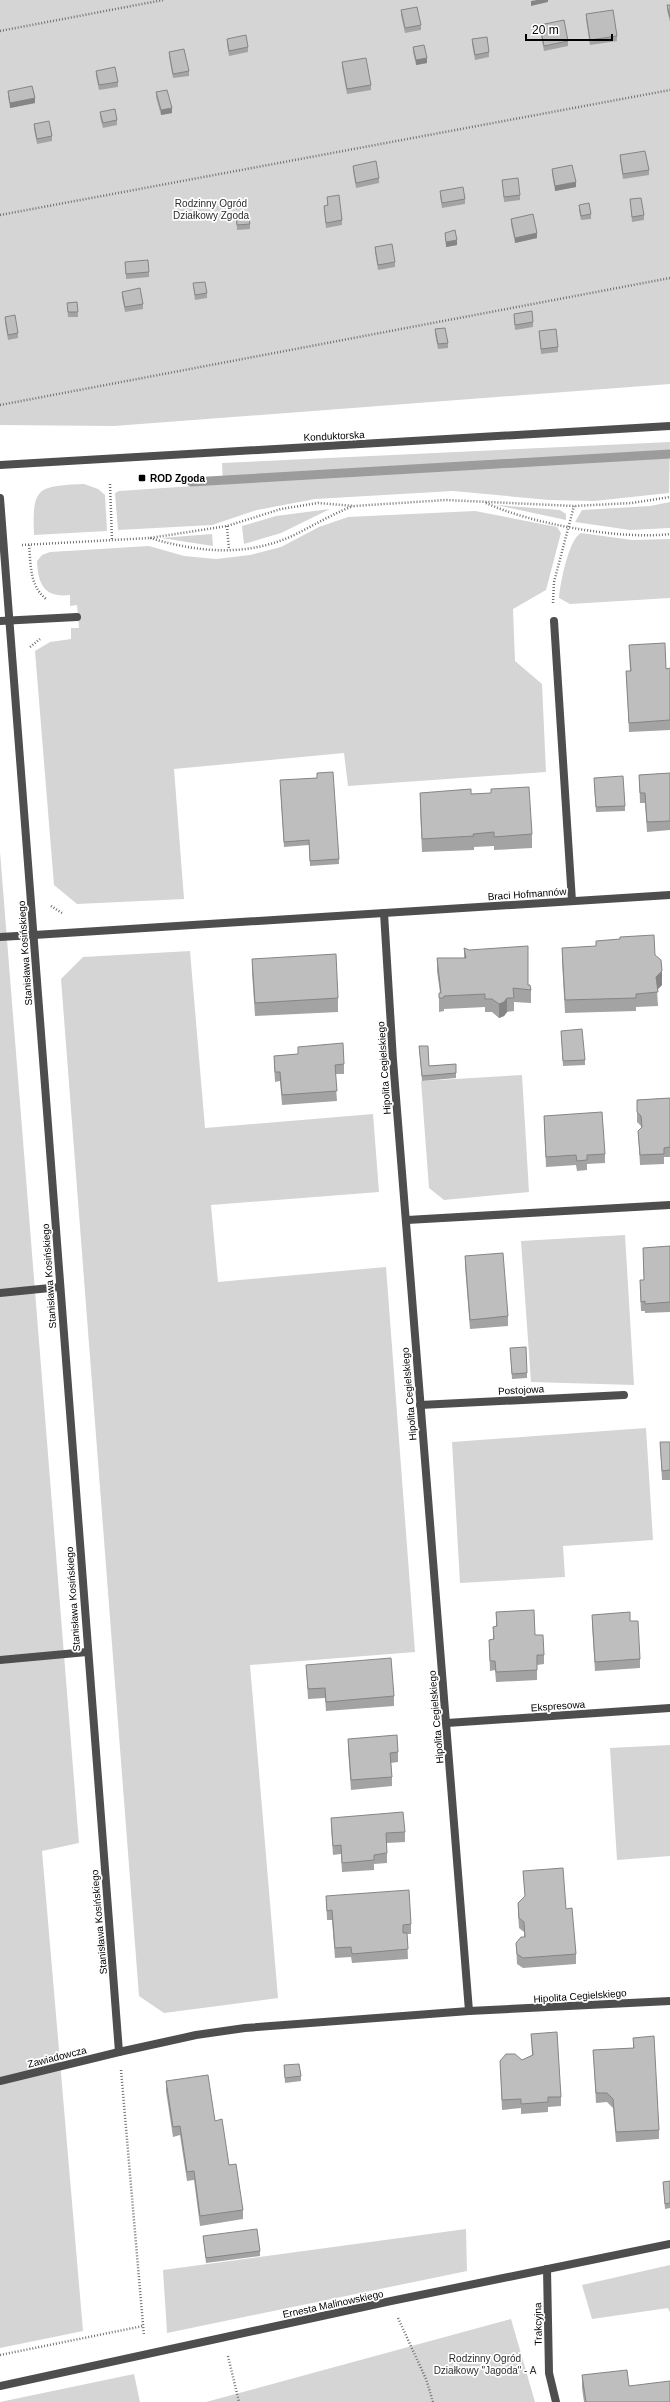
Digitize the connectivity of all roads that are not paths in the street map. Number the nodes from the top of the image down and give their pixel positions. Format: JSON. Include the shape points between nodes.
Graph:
{"nodes":[{"id":1,"x":670,"y":426,"type":"edge"},
{"id":2,"x":0,"y":465,"type":"edge"},
{"id":3,"x":0,"y":498,"type":"edge"},
{"id":4,"x":73,"y":618,"type":"road end"},
{"id":5,"x":9,"y":621,"type":"junction"},
{"id":6,"x":554,"y":621,"type":"road end"},
{"id":7,"x":0,"y":622,"type":"edge"},
{"id":8,"x":670,"y":895,"type":"edge"},
{"id":9,"x":572,"y":901,"type":"junction"},
{"id":10,"x":384,"y":913,"type":"junction"},
{"id":11,"x":34,"y":935,"type":"junction"},
{"id":12,"x":0,"y":937,"type":"edge"},
{"id":13,"x":670,"y":1205,"type":"edge"},
{"id":14,"x":407,"y":1220,"type":"junction"},
{"id":15,"x":60,"y":1287,"type":"junction"},
{"id":16,"x":0,"y":1292,"type":"edge"},
{"id":17,"x":624,"y":1395,"type":"dead end"},
{"id":18,"x":420,"y":1405,"type":"junction"},
{"id":19,"x":87,"y":1652,"type":"junction"},
{"id":20,"x":0,"y":1660,"type":"edge"},
{"id":21,"x":670,"y":1708,"type":"edge"},
{"id":22,"x":446,"y":1723,"type":"junction"},
{"id":23,"x":670,"y":2001,"type":"edge"},
{"id":24,"x":469,"y":2011,"type":"junction"},
{"id":25,"x":119,"y":2052,"type":"junction"},
{"id":26,"x":0,"y":2081,"type":"edge"},
{"id":27,"x":670,"y":2244,"type":"edge"},
{"id":28,"x":547,"y":2269,"type":"junction"},
{"id":29,"x":0,"y":2386,"type":"edge"},
{"id":30,"x":556,"y":2402,"type":"edge"}],
"edges":[{"from":1,"to":2,"type":"street","name":"Konduktorska"},
{"from":3,"to":5,"type":"street","name":"Stanisława Kosińskiego"},
{"from":4,"to":5,"type":"street"},
{"from":5,"to":7,"type":"street"},
{"from":5,"to":11,"type":"street","name":"Stanisława Kosińskiego"},
{"from":6,"to":9,"type":"street"},
{"from":8,"to":9,"type":"street","name":"Braci Hofmannów"},
{"from":9,"to":10,"type":"street","name":"Braci Hofmannów"},
{"from":10,"to":11,"type":"street","name":"Braci Hofmannów"},
{"from":10,"to":14,"type":"street","name":"Hipolita Cegielskiego","via":[[393,1060]]},
{"from":11,"to":12,"type":"street"},
{"from":11,"to":15,"type":"street","name":"Stanisława Kosińskiego"},
{"from":13,"to":14,"type":"street"},
{"from":14,"to":18,"type":"street","name":"Hipolita Cegielskiego"},
{"from":15,"to":16,"type":"street"},
{"from":15,"to":19,"type":"street","name":"Stanisława Kosińskiego"},
{"from":17,"to":18,"type":"street","name":"Postojowa"},
{"from":18,"to":22,"type":"street","name":"Hipolita Cegielskiego"},
{"from":19,"to":20,"type":"street"},
{"from":19,"to":25,"type":"street","name":"Stanisława Kosińskiego"},
{"from":21,"to":22,"type":"street","name":"Ekspresowa"},
{"from":22,"to":24,"type":"street","name":"Hipolita Cegielskiego"},
{"from":23,"to":24,"type":"street","name":"Hipolita Cegielskiego"},
{"from":24,"to":25,"type":"street","name":"Zawiadowcza","via":[[245,2028],[196,2035]]},
{"from":25,"to":26,"type":"street","name":"Zawiadowcza"},
{"from":27,"to":28,"type":"street","name":"Ernesta Malinowskiego"},
{"from":28,"to":29,"type":"street","name":"Ernesta Malinowskiego"},
{"from":28,"to":30,"type":"street","name":"Trakcyjna","via":[[549,2373]]}]}
